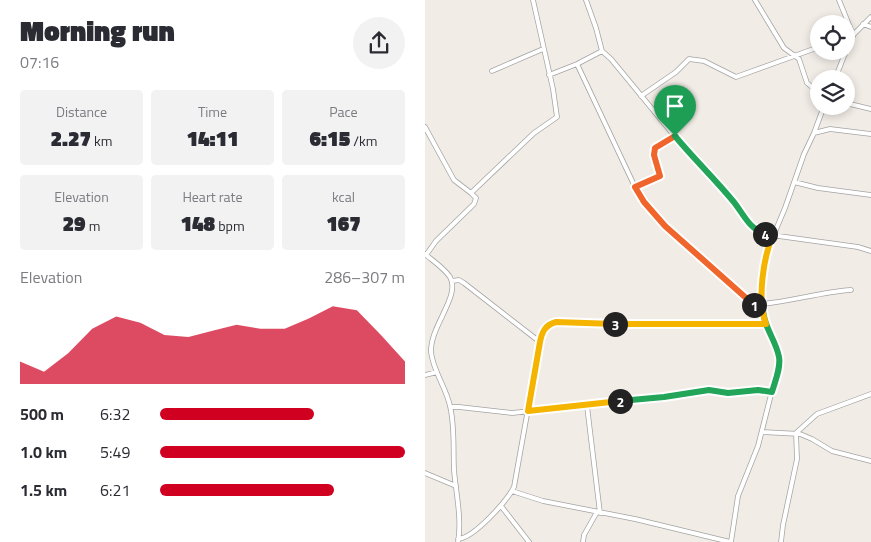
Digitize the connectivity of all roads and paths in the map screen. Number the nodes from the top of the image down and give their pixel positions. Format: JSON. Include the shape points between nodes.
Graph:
{"nodes":[{"id":1,"x":533,"y":0,"type":"edge"},
{"id":2,"x":586,"y":0,"type":"edge"},
{"id":3,"x":755,"y":0,"type":"edge"},
{"id":4,"x":839,"y":0,"type":"edge"},
{"id":5,"x":845,"y":15,"type":"edge"},
{"id":6,"x":871,"y":17,"type":"edge"},
{"id":7,"x":863,"y":24,"type":"junction"},
{"id":8,"x":871,"y":27,"type":"edge"},
{"id":9,"x":858,"y":29,"type":"junction"},
{"id":10,"x":855,"y":30,"type":"edge"},
{"id":11,"x":855,"y":33,"type":"edge"},
{"id":12,"x":543,"y":49,"type":"junction"},
{"id":13,"x":810,"y":50,"type":"edge"},
{"id":14,"x":602,"y":51,"type":"junction"},
{"id":15,"x":795,"y":55,"type":"junction"},
{"id":16,"x":577,"y":64,"type":"junction"},
{"id":17,"x":492,"y":71,"type":"dead end"},
{"id":18,"x":549,"y":75,"type":"junction"},
{"id":19,"x":810,"y":86,"type":"edge"},
{"id":20,"x":641,"y":96,"type":"junction"},
{"id":21,"x":855,"y":105,"type":"edge"},
{"id":22,"x":871,"y":109,"type":"edge"},
{"id":23,"x":821,"y":115,"type":"edge"},
{"id":24,"x":425,"y":127,"type":"edge"},
{"id":25,"x":814,"y":133,"type":"junction"},
{"id":26,"x":871,"y":134,"type":"edge"},
{"id":27,"x":675,"y":136,"type":"junction"},
{"id":28,"x":794,"y":182,"type":"junction"},
{"id":29,"x":635,"y":187,"type":"junction"},
{"id":30,"x":471,"y":193,"type":"junction"},
{"id":31,"x":871,"y":196,"type":"edge"},
{"id":32,"x":773,"y":235,"type":"junction"},
{"id":33,"x":871,"y":251,"type":"edge"},
{"id":34,"x":425,"y":254,"type":"edge"},
{"id":35,"x":452,"y":281,"type":"junction"},
{"id":36,"x":851,"y":290,"type":"dead end"},
{"id":37,"x":763,"y":307,"type":"junction"},
{"id":38,"x":766,"y":324,"type":"junction"},
{"id":39,"x":540,"y":342,"type":"junction"},
{"id":40,"x":437,"y":372,"type":"junction"},
{"id":41,"x":425,"y":375,"type":"edge"},
{"id":42,"x":772,"y":392,"type":"junction"},
{"id":43,"x":871,"y":394,"type":"edge"},
{"id":44,"x":587,"y":406,"type":"junction"},
{"id":45,"x":451,"y":407,"type":"junction"},
{"id":46,"x":528,"y":411,"type":"junction"},
{"id":47,"x":762,"y":432,"type":"junction"},
{"id":48,"x":796,"y":434,"type":"junction"},
{"id":49,"x":871,"y":462,"type":"edge"},
{"id":50,"x":425,"y":473,"type":"edge"},
{"id":51,"x":456,"y":486,"type":"junction"},
{"id":52,"x":512,"y":491,"type":"junction"},
{"id":53,"x":501,"y":506,"type":"junction"},
{"id":54,"x":599,"y":513,"type":"junction"},
{"id":55,"x":461,"y":541,"type":"edge"},
{"id":56,"x":529,"y":542,"type":"edge"},
{"id":57,"x":583,"y":542,"type":"edge"},
{"id":58,"x":730,"y":542,"type":"edge"},
{"id":59,"x":781,"y":542,"type":"edge"}],
"edges":[{"from":1,"to":12,"type":"street"},
{"from":2,"to":14,"type":"street"},
{"from":3,"to":15,"type":"street","via":[[784,48]]},
{"from":4,"to":5,"type":"street"},
{"from":6,"to":7,"type":"street"},
{"from":7,"to":8,"type":"street"},
{"from":7,"to":9,"type":"street"},
{"from":9,"to":10,"type":"street"},
{"from":9,"to":11,"type":"street"},
{"from":12,"to":17,"type":"street"},
{"from":12,"to":18,"type":"street"},
{"from":13,"to":15,"type":"street"},
{"from":14,"to":16,"type":"street"},
{"from":14,"to":20,"type":"street"},
{"from":15,"to":19,"type":"street"},
{"from":15,"to":20,"type":"street","via":[[736,77],[704,61],[689,60]]},
{"from":16,"to":18,"type":"street"},
{"from":16,"to":29,"type":"street"},
{"from":18,"to":30,"type":"street","via":[[557,117],[534,133]]},
{"from":20,"to":27,"type":"street"},
{"from":21,"to":22,"type":"street"},
{"from":23,"to":25,"type":"street"},
{"from":24,"to":30,"type":"street","via":[[453,180]]},
{"from":25,"to":26,"type":"street","via":[[830,129]]},
{"from":25,"to":28,"type":"street"},
{"from":27,"to":29,"type":"street","via":[[655,148],[660,176]]},
{"from":27,"to":32,"type":"street","via":[[753,228]]},
{"from":28,"to":31,"type":"street"},
{"from":28,"to":32,"type":"street"},
{"from":29,"to":37,"type":"street","via":[[665,226],[747,300]]},
{"from":30,"to":34,"type":"street","via":[[475,202]]},
{"from":32,"to":33,"type":"street"},
{"from":32,"to":37,"type":"street","via":[[763,264]]},
{"from":34,"to":35,"type":"street"},
{"from":35,"to":39,"type":"street","via":[[459,280],[469,286]]},
{"from":35,"to":40,"type":"street","via":[[451,296],[432,341],[431,352]]},
{"from":36,"to":37,"type":"street","via":[[829,291]]},
{"from":37,"to":38,"type":"street"},
{"from":38,"to":39,"type":"street","via":[[556,322],[545,328]]},
{"from":38,"to":42,"type":"street","via":[[779,359]]},
{"from":39,"to":46,"type":"street"},
{"from":40,"to":41,"type":"street"},
{"from":40,"to":45,"type":"street"},
{"from":42,"to":44,"type":"street","via":[[709,390]]},
{"from":42,"to":47,"type":"street"},
{"from":43,"to":48,"type":"street","via":[[817,414]]},
{"from":44,"to":46,"type":"street"},
{"from":44,"to":54,"type":"street"},
{"from":45,"to":46,"type":"street"},
{"from":45,"to":51,"type":"street"},
{"from":46,"to":52,"type":"street"},
{"from":47,"to":48,"type":"street"},
{"from":47,"to":58,"type":"street","via":[[738,496]]},
{"from":48,"to":49,"type":"street","via":[[806,436],[832,452]]},
{"from":48,"to":59,"type":"street","via":[[797,459]]},
{"from":50,"to":51,"type":"street"},
{"from":51,"to":55,"type":"street"},
{"from":52,"to":53,"type":"street"},
{"from":52,"to":54,"type":"street"},
{"from":53,"to":55,"type":"street"},
{"from":53,"to":56,"type":"street"},
{"from":54,"to":57,"type":"street","via":[[584,535]]},
{"from":54,"to":58,"type":"street"}]}
